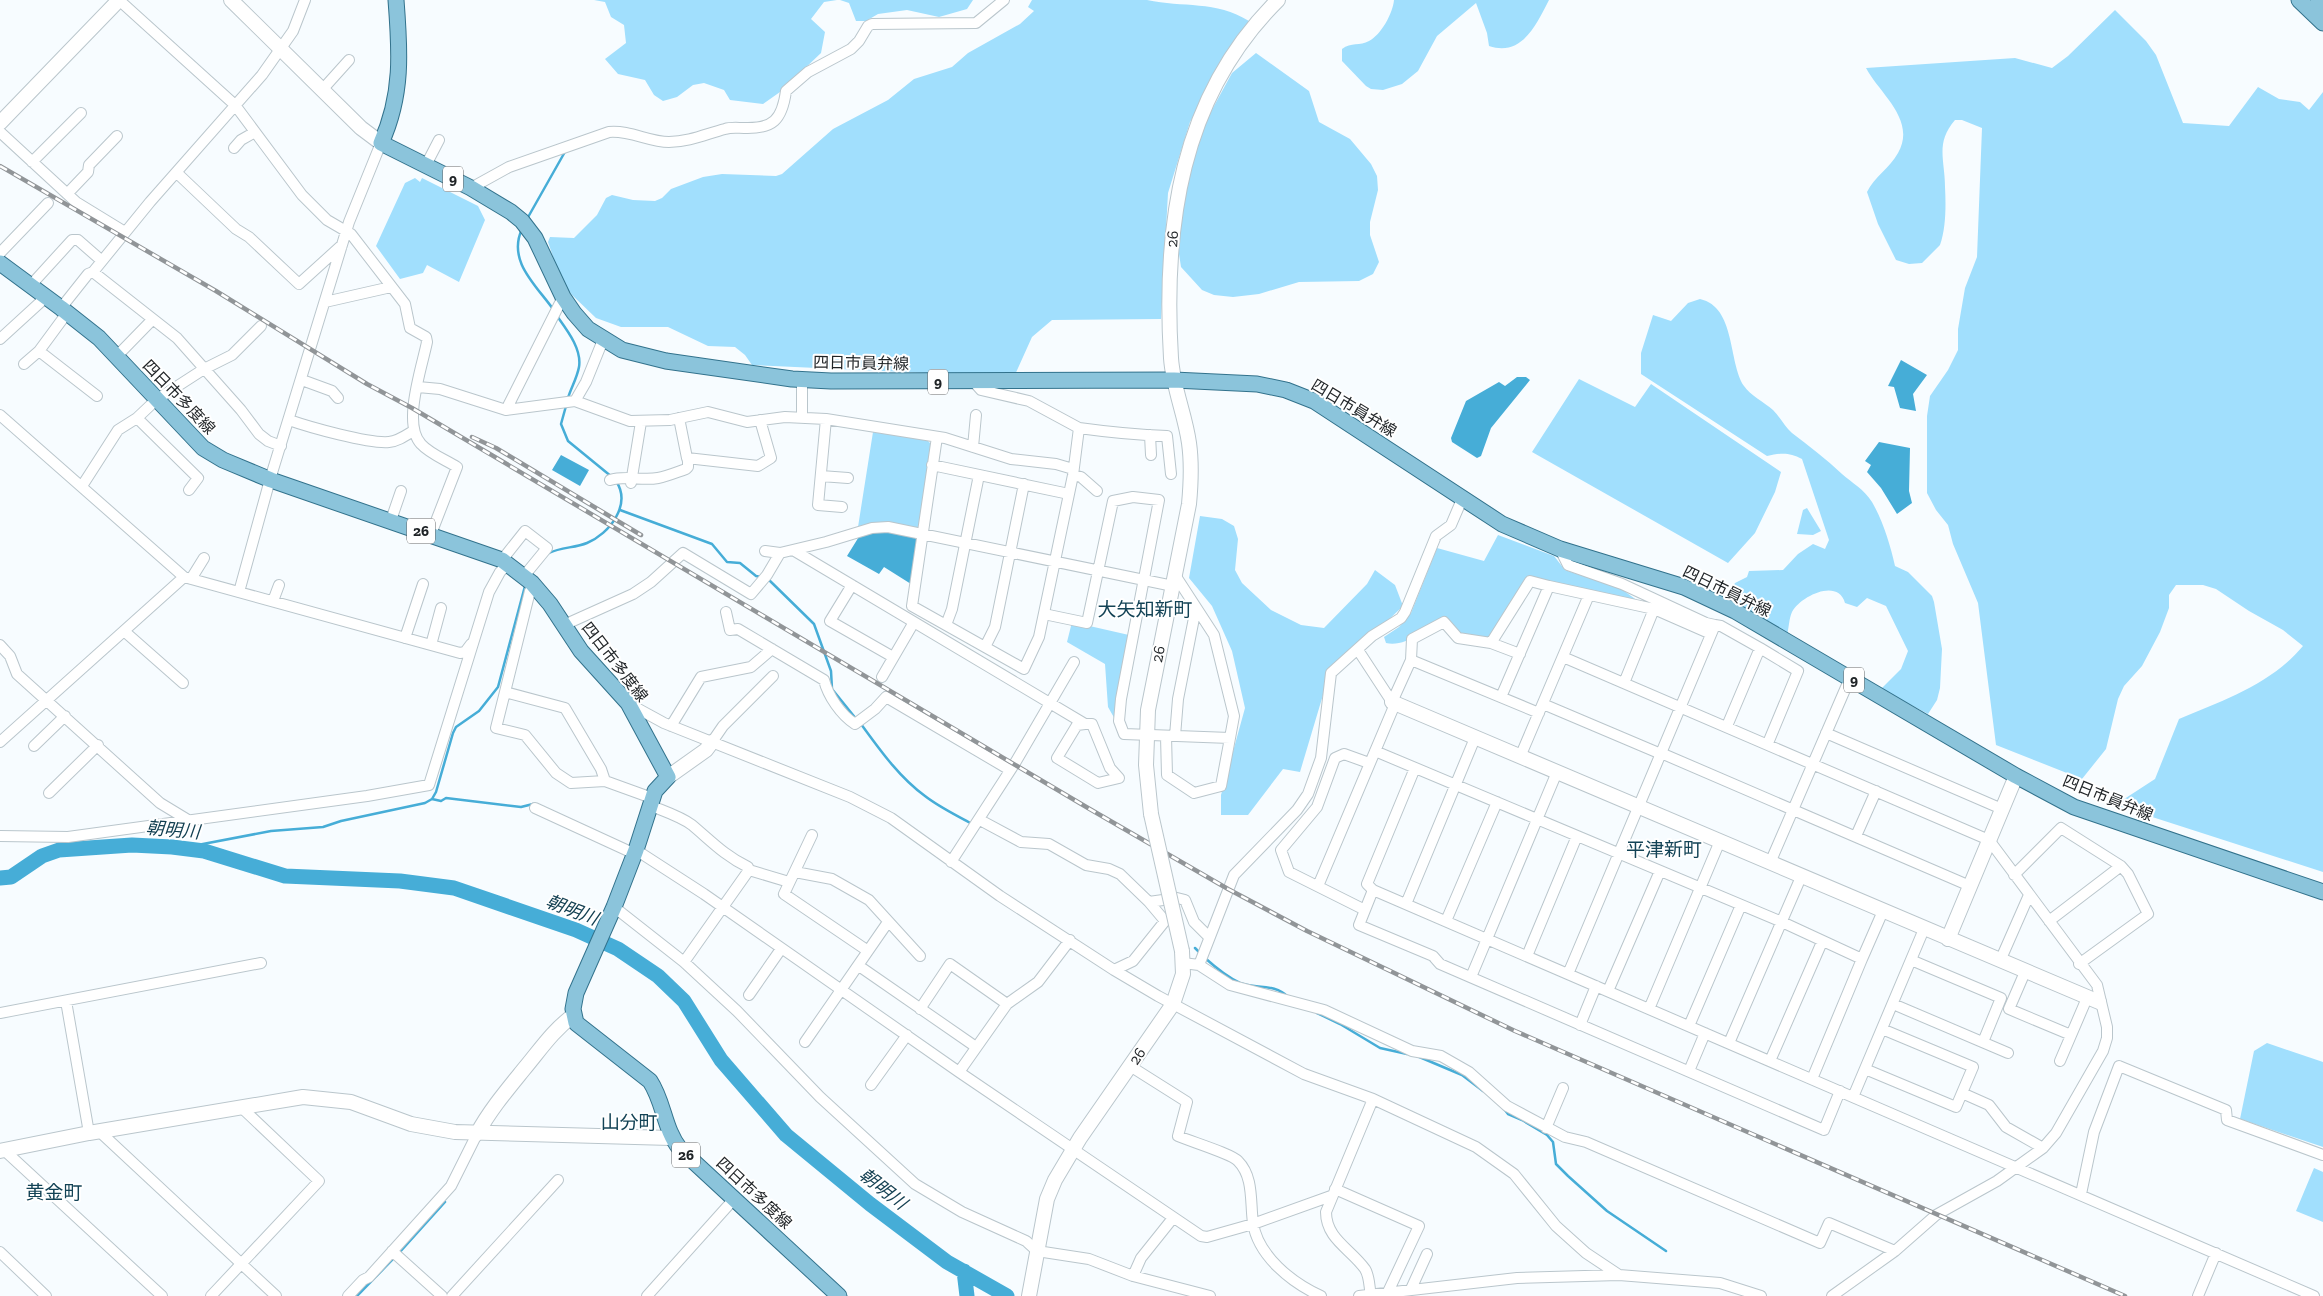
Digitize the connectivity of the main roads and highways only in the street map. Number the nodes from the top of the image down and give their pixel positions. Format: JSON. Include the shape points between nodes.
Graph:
{"nodes":[{"id":1,"x":396,"y":0,"type":"edge"},
{"id":2,"x":2299,"y":0,"type":"edge"},
{"id":3,"x":2318,"y":0,"type":"edge"},
{"id":4,"x":2323,"y":5,"type":"edge"},
{"id":5,"x":2323,"y":23,"type":"edge"},
{"id":6,"x":0,"y":263,"type":"edge"},
{"id":7,"x":2323,"y":892,"type":"edge"},
{"id":8,"x":839,"y":1296,"type":"edge"}],
"edges":[{"from":1,"to":7,"type":"main road","name":"四日市員弁線","number":"9","via":[[398,86],[392,120],[382,143],[511,212],[526,226],[560,302],[603,340],[622,350],[640,356],[831,381],[1174,380],[1257,384],[1286,390],[1314,401],[1502,524],[1560,549],[1684,587],[1735,611],[2074,807]]},
{"from":2,"to":5,"type":"main road"},
{"from":3,"to":4,"type":"main road"},
{"from":6,"to":8,"type":"main road","name":"四日市多度線","number":"26","via":[[99,338],[203,448],[223,460],[505,562],[528,580],[581,651],[628,703],[668,776],[654,791],[613,909],[576,993],[574,1016],[579,1027],[650,1081],[658,1093],[671,1138],[680,1149]]}]}
